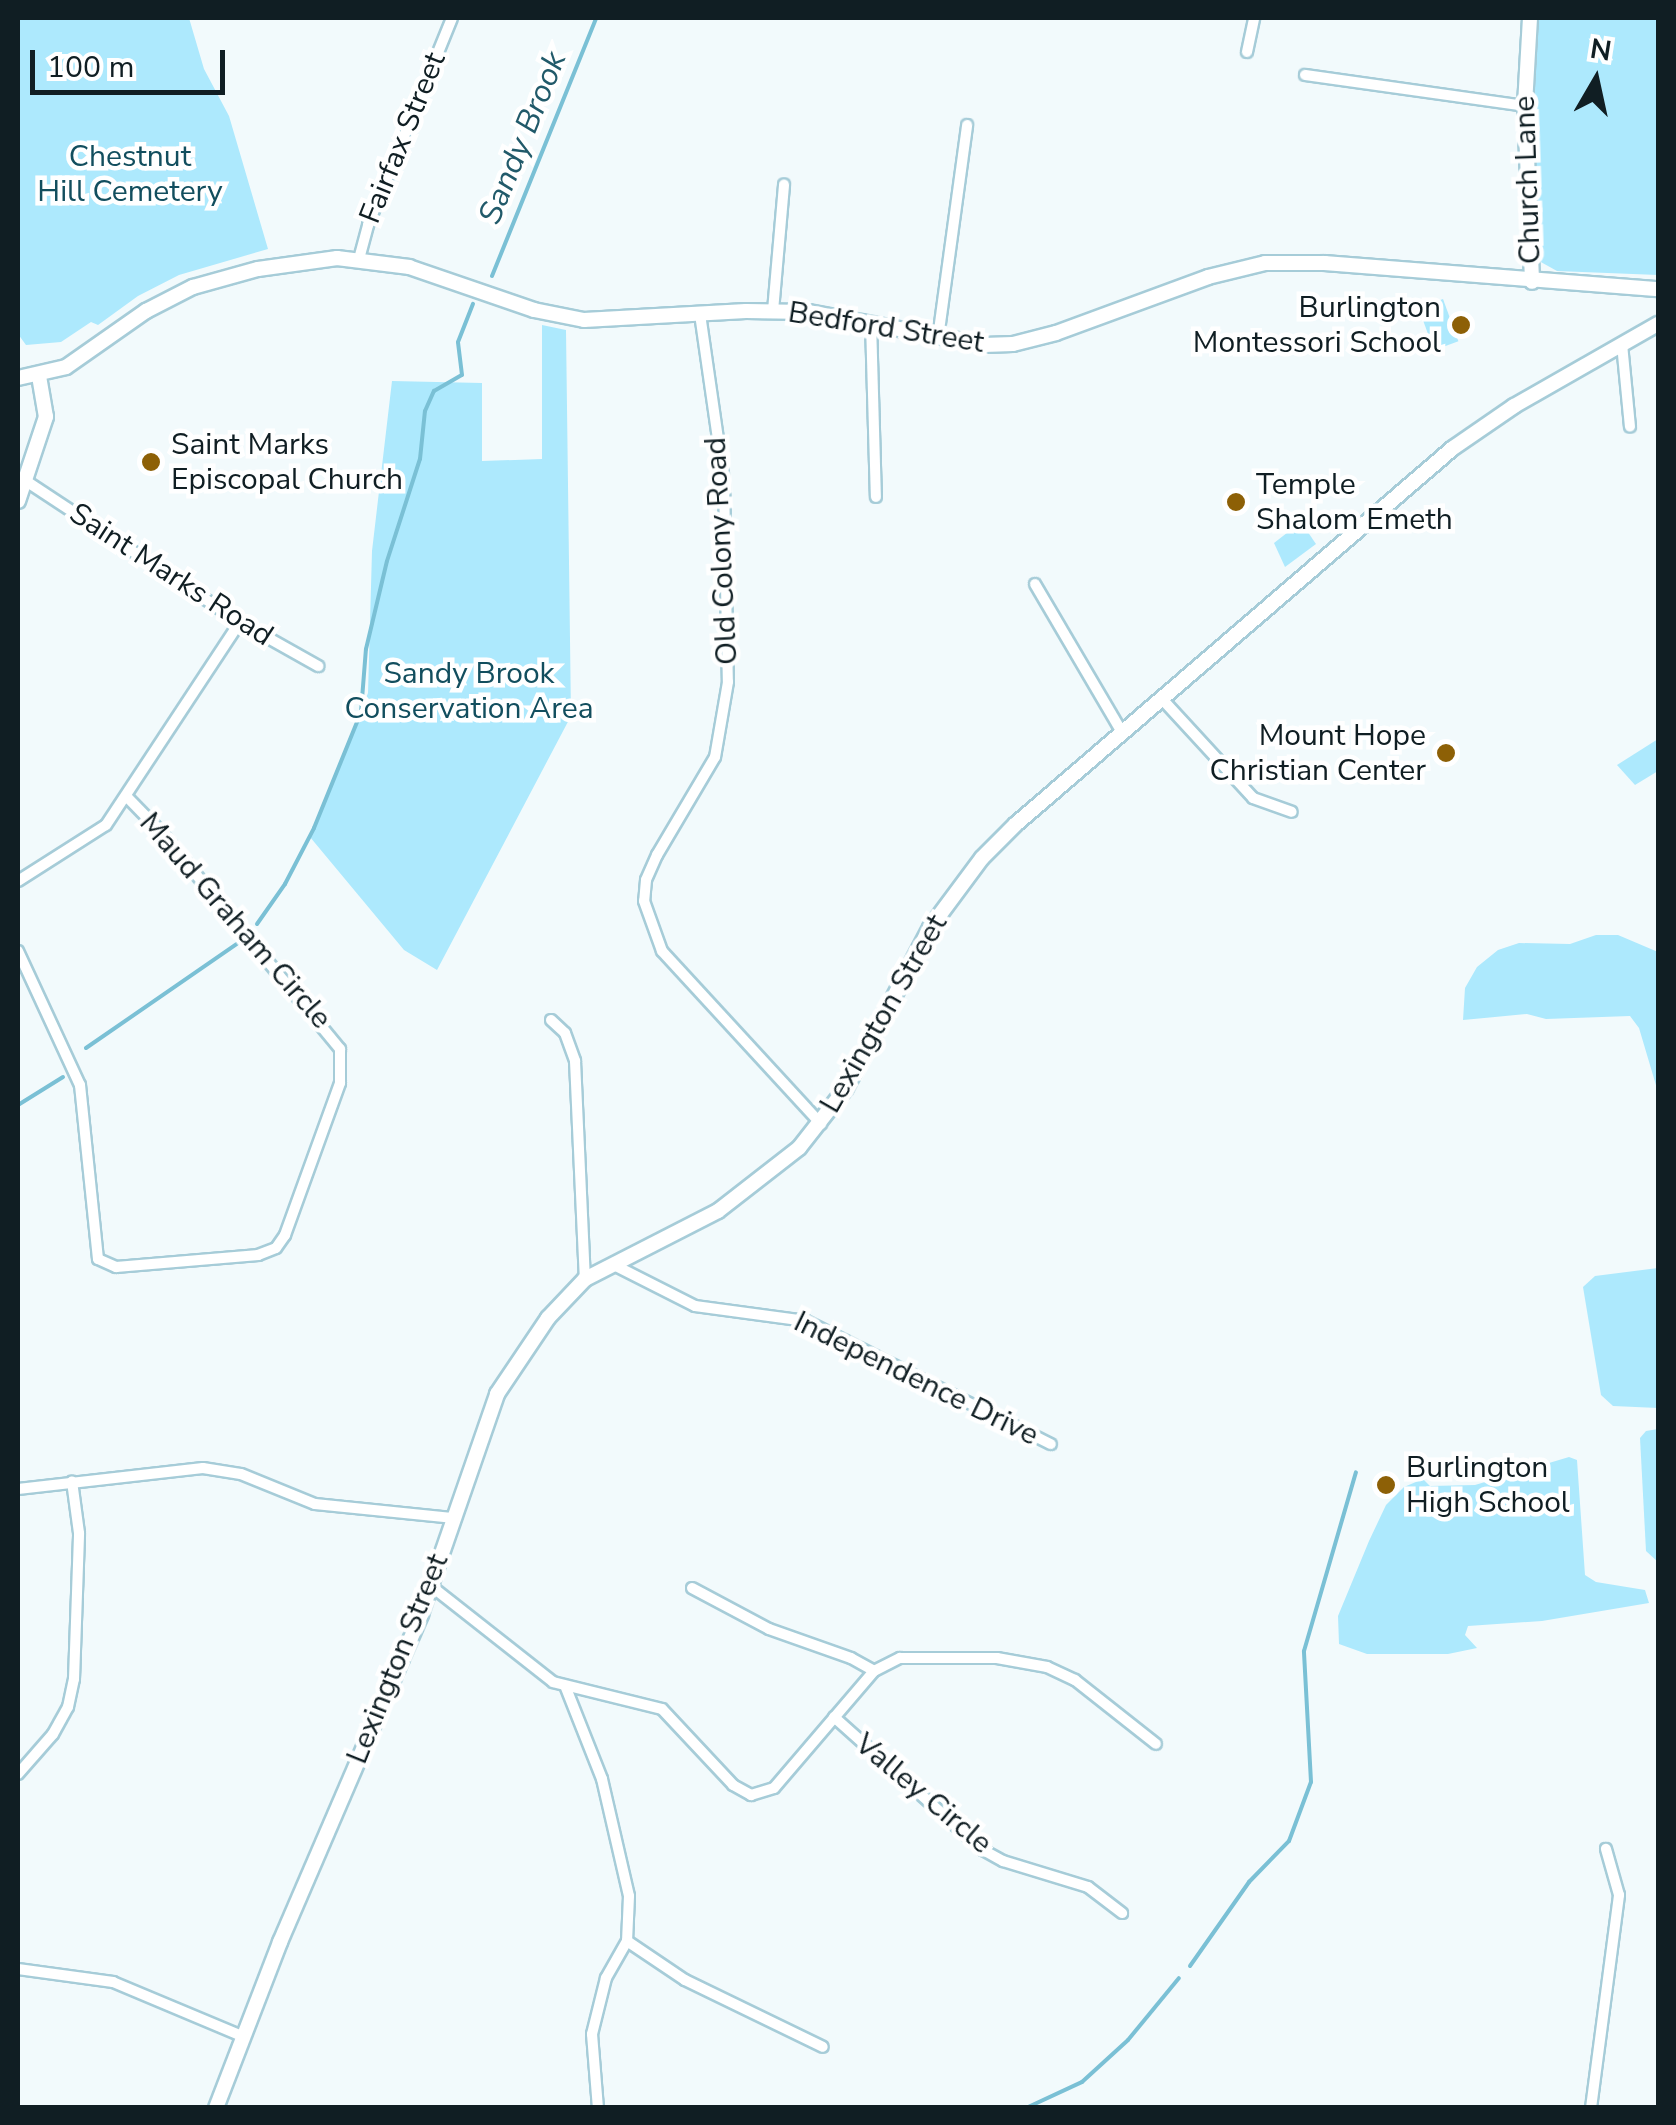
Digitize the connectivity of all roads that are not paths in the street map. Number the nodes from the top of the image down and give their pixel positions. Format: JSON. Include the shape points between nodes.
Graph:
{"nodes":[{"id":1,"x":452,"y":18,"type":"edge"},
{"id":2,"x":1254,"y":18,"type":"edge"},
{"id":3,"x":1530,"y":18,"type":"edge"},
{"id":4,"x":1248,"y":52,"type":"dead end"},
{"id":5,"x":1305,"y":75,"type":"dead end"},
{"id":6,"x":1524,"y":106,"type":"junction"},
{"id":7,"x":967,"y":125,"type":"dead end"},
{"id":8,"x":784,"y":184,"type":"dead end"},
{"id":9,"x":359,"y":259,"type":"junction"},
{"id":10,"x":1532,"y":282,"type":"junction"},
{"id":11,"x":1658,"y":289,"type":"edge"},
{"id":12,"x":773,"y":311,"type":"junction"},
{"id":13,"x":1658,"y":311,"type":"edge"},
{"id":14,"x":700,"y":314,"type":"junction"},
{"id":15,"x":871,"y":322,"type":"junction"},
{"id":16,"x":1658,"y":324,"type":"edge"},
{"id":17,"x":1636,"y":336,"type":"junction"},
{"id":18,"x":938,"y":338,"type":"junction"},
{"id":19,"x":1622,"y":344,"type":"junction"},
{"id":20,"x":38,"y":376,"type":"junction"},
{"id":21,"x":18,"y":378,"type":"edge"},
{"id":22,"x":1630,"y":427,"type":"dead end"},
{"id":23,"x":26,"y":481,"type":"junction"},
{"id":24,"x":876,"y":498,"type":"dead end"},
{"id":25,"x":18,"y":501,"type":"edge"},
{"id":26,"x":1035,"y":584,"type":"dead end"},
{"id":27,"x":240,"y":622,"type":"junction"},
{"id":28,"x":318,"y":666,"type":"dead end"},
{"id":29,"x":1163,"y":700,"type":"junction"},
{"id":30,"x":1124,"y":734,"type":"junction"},
{"id":31,"x":127,"y":797,"type":"junction"},
{"id":32,"x":1292,"y":812,"type":"dead end"},
{"id":33,"x":18,"y":882,"type":"edge"},
{"id":34,"x":18,"y":951,"type":"edge"},
{"id":35,"x":550,"y":1020,"type":"dead end"},
{"id":36,"x":821,"y":1124,"type":"junction"},
{"id":37,"x":611,"y":1264,"type":"junction"},
{"id":38,"x":585,"y":1279,"type":"junction"},
{"id":39,"x":1051,"y":1444,"type":"dead end"},
{"id":40,"x":72,"y":1481,"type":"junction"},
{"id":41,"x":18,"y":1489,"type":"edge"},
{"id":42,"x":454,"y":1518,"type":"junction"},
{"id":43,"x":431,"y":1586,"type":"junction"},
{"id":44,"x":692,"y":1588,"type":"dead end"},
{"id":45,"x":874,"y":1671,"type":"junction"},
{"id":46,"x":566,"y":1688,"type":"junction"},
{"id":47,"x":834,"y":1718,"type":"junction"},
{"id":48,"x":1156,"y":1744,"type":"dead end"},
{"id":49,"x":18,"y":1774,"type":"edge"},
{"id":50,"x":1606,"y":1848,"type":"dead end"},
{"id":51,"x":1122,"y":1914,"type":"dead end"},
{"id":52,"x":628,"y":1941,"type":"junction"},
{"id":53,"x":18,"y":1969,"type":"edge"},
{"id":54,"x":242,"y":2036,"type":"junction"},
{"id":55,"x":824,"y":2047,"type":"dead end"},
{"id":56,"x":216,"y":2108,"type":"edge"},
{"id":57,"x":598,"y":2108,"type":"edge"},
{"id":58,"x":1591,"y":2108,"type":"edge"}],
"edges":[{"from":1,"to":9,"type":"street","name":"Fairfax Street"},
{"from":2,"to":4,"type":"street"},
{"from":3,"to":6,"type":"street","name":"Church Lane"},
{"from":5,"to":6,"type":"street"},
{"from":6,"to":10,"type":"street","name":"Church Lane"},
{"from":7,"to":18,"type":"street"},
{"from":8,"to":12,"type":"street"},
{"from":9,"to":14,"type":"street","name":"Bedford Street","via":[[420,270],[534,310],[584,320]]},
{"from":9,"to":20,"type":"street","name":"Bedford Street","via":[[302,262],[193,287],[146,311],[80,359]]},
{"from":10,"to":11,"type":"street","name":"Bedford Street"},
{"from":10,"to":18,"type":"street","name":"Bedford Street","via":[[1265,263],[1013,344]]},
{"from":12,"to":14,"type":"street","name":"Bedford Street"},
{"from":12,"to":15,"type":"street","name":"Bedford Street"},
{"from":13,"to":17,"type":"street","name":"Lexington Street"},
{"from":14,"to":36,"type":"street","name":"Old Colony Road","via":[[724,481],[728,682],[715,757],[657,855],[644,901],[662,951]]},
{"from":15,"to":18,"type":"street","name":"Bedford Street"},
{"from":15,"to":24,"type":"street"},
{"from":16,"to":17,"type":"street","name":"Lexington Street"},
{"from":17,"to":19,"type":"street","name":"Lexington Street"},
{"from":19,"to":22,"type":"street"},
{"from":19,"to":29,"type":"street","name":"Lexington Street","via":[[1453,448]]},
{"from":20,"to":21,"type":"street","name":"Bedford Street"},
{"from":20,"to":23,"type":"street","via":[[46,417]]},
{"from":23,"to":25,"type":"street"},
{"from":23,"to":27,"type":"street","name":"Saint Marks Road"},
{"from":26,"to":30,"type":"street"},
{"from":27,"to":28,"type":"street","name":"Saint Marks Road"},
{"from":27,"to":31,"type":"street"},
{"from":29,"to":30,"type":"street","name":"Lexington Street"},
{"from":29,"to":32,"type":"street","via":[[1254,798]]},
{"from":30,"to":36,"type":"street","name":"Lexington Street","via":[[998,841],[960,885]]},
{"from":31,"to":33,"type":"street","via":[[106,825]]},
{"from":31,"to":34,"type":"street","name":"Maud Graham Circle","via":[[340,1049],[341,1079],[276,1248],[116,1267],[100,1262],[93,1247],[80,1085]]},
{"from":35,"to":38,"type":"street","via":[[566,1032],[574,1062]]},
{"from":36,"to":37,"type":"street","name":"Lexington Street","via":[[736,1200]]},
{"from":37,"to":38,"type":"street","name":"Lexington Street"},
{"from":37,"to":39,"type":"street","name":"Independence Drive","via":[[695,1306],[806,1321]]},
{"from":38,"to":42,"type":"street","name":"Lexington Street","via":[[504,1381]]},
{"from":40,"to":41,"type":"street"},
{"from":40,"to":42,"type":"street","via":[[203,1468],[241,1474],[316,1504]]},
{"from":40,"to":49,"type":"street","via":[[78,1532],[74,1679],[53,1734]]},
{"from":42,"to":43,"type":"street","name":"Lexington Street"},
{"from":43,"to":46,"type":"street"},
{"from":43,"to":54,"type":"street","name":"Lexington Street"},
{"from":44,"to":45,"type":"street","via":[[768,1629]]},
{"from":45,"to":47,"type":"street"},
{"from":45,"to":48,"type":"street","via":[[910,1656],[1025,1660],[1075,1680]]},
{"from":46,"to":47,"type":"street","via":[[662,1708],[733,1785],[751,1795],[774,1788]]},
{"from":46,"to":52,"type":"street","via":[[602,1779],[623,1866]]},
{"from":47,"to":51,"type":"street","name":"Valley Circle","via":[[983,1850],[1088,1887]]},
{"from":50,"to":58,"type":"street","via":[[1619,1895]]},
{"from":52,"to":55,"type":"street","via":[[685,1980]]},
{"from":52,"to":57,"type":"street","via":[[606,1978],[592,2034]]},
{"from":53,"to":54,"type":"street","via":[[113,1982]]},
{"from":54,"to":56,"type":"street","name":"Lexington Street"}]}
